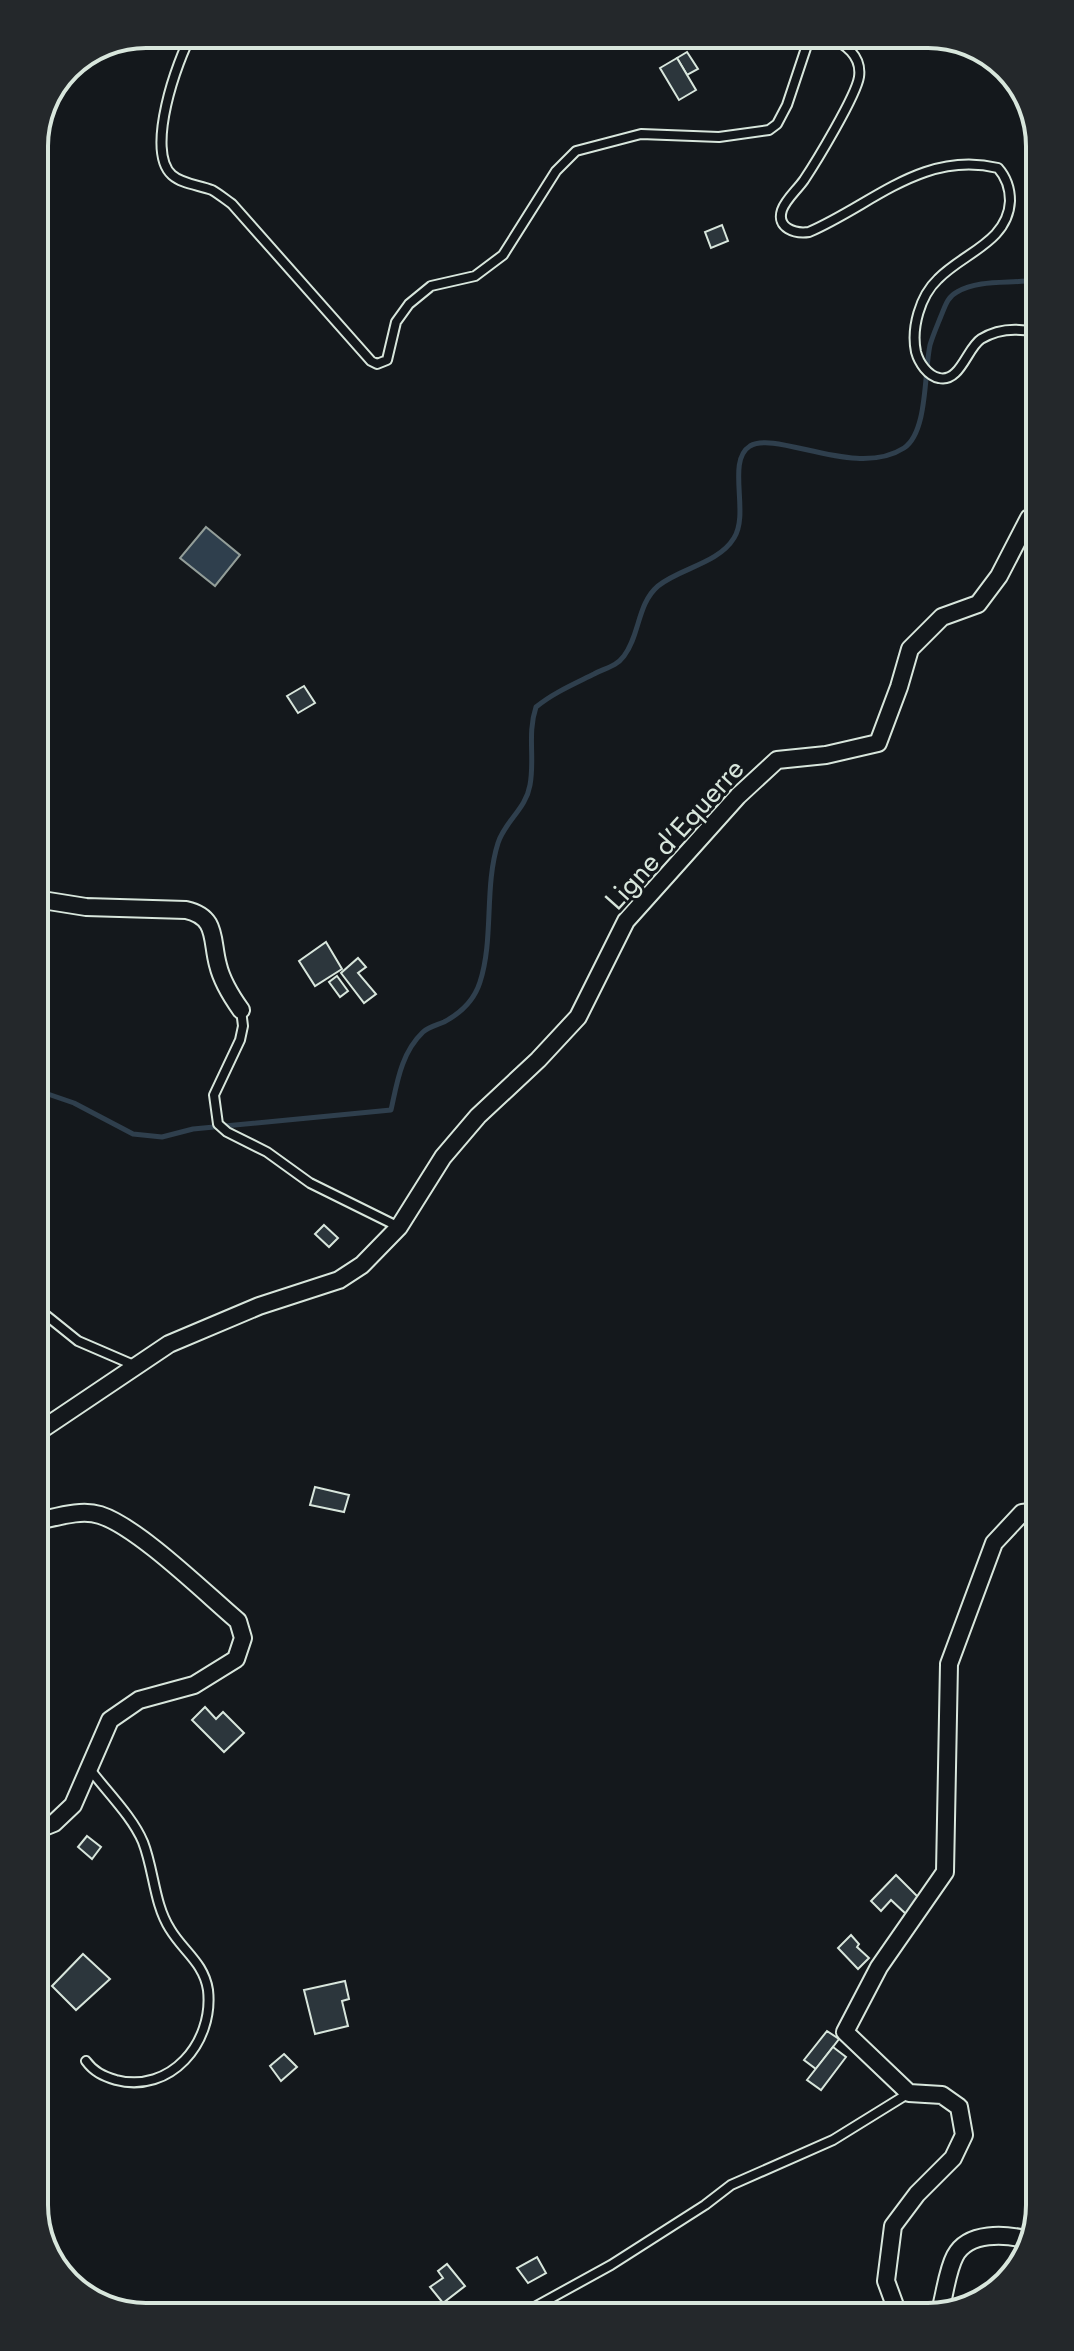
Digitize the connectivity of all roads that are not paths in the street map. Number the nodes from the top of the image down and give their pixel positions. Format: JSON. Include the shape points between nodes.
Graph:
{"nodes":[{"id":1,"x":184,"y":48,"type":"edge"},
{"id":2,"x":806,"y":48,"type":"edge"},
{"id":3,"x":848,"y":48,"type":"edge"},
{"id":4,"x":1026,"y":331,"type":"edge"},
{"id":5,"x":1026,"y":524,"type":"edge"},
{"id":6,"x":48,"y":901,"type":"edge"},
{"id":7,"x":241,"y":1010,"type":"joint"},
{"id":8,"x":399,"y":1227,"type":"junction"},
{"id":9,"x":48,"y":1317,"type":"edge"},
{"id":10,"x":136,"y":1366,"type":"junction"},
{"id":11,"x":48,"y":1425,"type":"edge"},
{"id":12,"x":1026,"y":1512,"type":"edge"},
{"id":13,"x":48,"y":1519,"type":"edge"},
{"id":14,"x":89,"y":1768,"type":"junction"},
{"id":15,"x":48,"y":1825,"type":"edge"},
{"id":16,"x":86,"y":2061,"type":"dead end"},
{"id":17,"x":909,"y":2093,"type":"junction"},
{"id":18,"x":1021,"y":2238,"type":"edge"},
{"id":19,"x":943,"y":2301,"type":"edge"},
{"id":20,"x":542,"y":2303,"type":"edge"},
{"id":21,"x":894,"y":2303,"type":"edge"}],
"edges":[{"from":1,"to":2,"type":"lane","via":[[164,111],[162,157],[168,171],[232,204],[377,364],[387,360],[396,322],[409,304],[431,286],[475,276],[503,255],[556,171],[576,151],[641,134],[719,137],[769,130],[787,105]]},
{"from":3,"to":4,"type":"lane","via":[[856,57],[859,78],[829,139],[784,204],[782,221],[797,233],[809,232],[921,171],[951,164],[998,168],[1010,192],[1004,224],[936,280],[922,302],[917,357],[923,368],[945,379],[981,339],[1009,329]]},
{"from":5,"to":8,"type":"street","name":"Ligne d'Equerre","via":[[978,604],[942,617],[910,649],[878,743],[777,760],[674,865],[626,921],[578,1017],[469,1126]]},
{"from":6,"to":7,"type":"street","via":[[200,913],[214,939],[227,990]]},
{"from":7,"to":8,"type":"lane","via":[[240,1040],[214,1095],[218,1124],[310,1183]]},
{"from":8,"to":10,"type":"street","name":"Ligne d'Equerre","via":[[339,1280],[169,1344]]},
{"from":9,"to":10,"type":"lane","via":[[78,1341]]},
{"from":10,"to":11,"type":"street","name":"Ligne d'Equerre"},
{"from":12,"to":17,"type":"street","via":[[994,1543],[949,1664],[945,1872],[879,1967],[845,2032]]},
{"from":13,"to":14,"type":"street","via":[[98,1514],[132,1532],[238,1621],[243,1638],[236,1659],[194,1685],[139,1700],[110,1720]]},
{"from":14,"to":15,"type":"street","via":[[73,1805]]},
{"from":14,"to":16,"type":"lane","via":[[142,1840],[169,1928],[202,1971],[208,2012],[204,2033],[177,2068],[151,2082],[109,2078]]},
{"from":17,"to":20,"type":"lane","via":[[833,2140],[731,2185],[611,2265]]},
{"from":17,"to":21,"type":"street","via":[[942,2095],[959,2107],[964,2135],[953,2158],[893,2226],[886,2281]]},
{"from":18,"to":19,"type":"street","via":[[973,2238],[955,2254]]}]}
